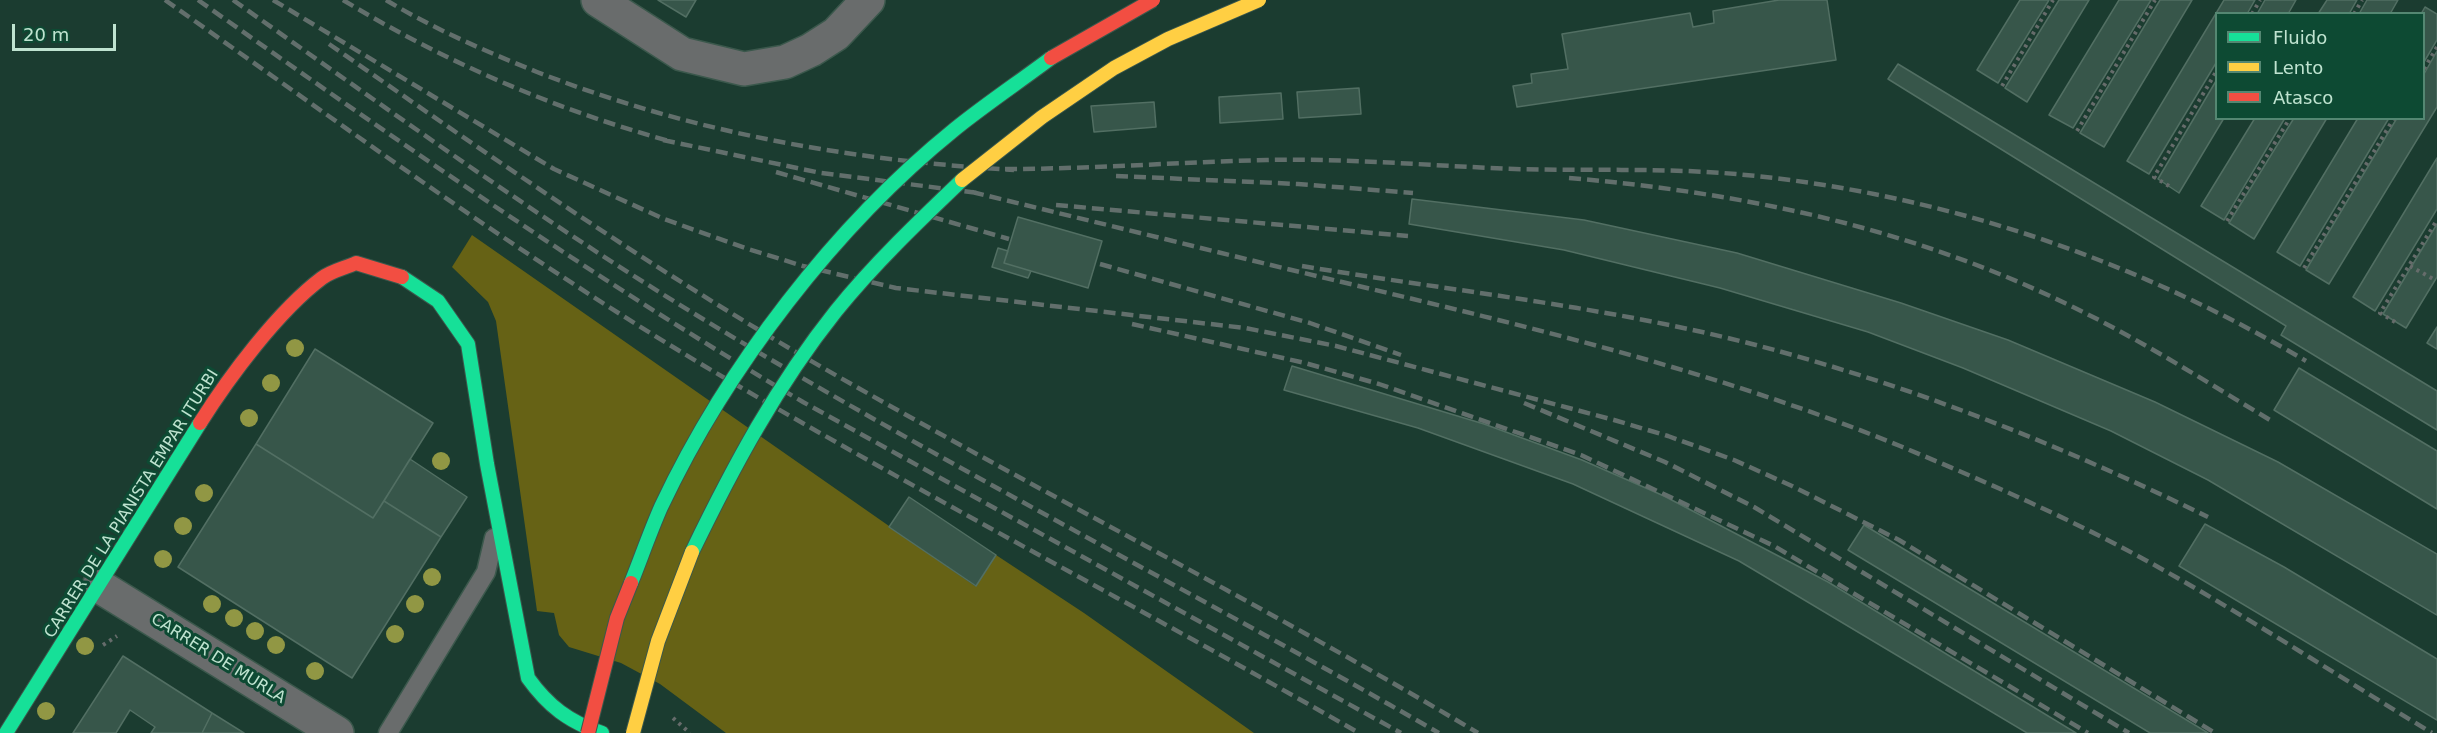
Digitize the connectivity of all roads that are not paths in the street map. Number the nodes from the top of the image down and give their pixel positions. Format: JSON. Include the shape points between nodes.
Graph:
{"nodes":[{"id":1,"x":598,"y":0,"type":"edge"},
{"id":2,"x":1153,"y":0,"type":"edge"},
{"id":3,"x":1259,"y":0,"type":"edge"},
{"id":4,"x":869,"y":1,"type":"edge"},
{"id":5,"x":497,"y":513,"type":"junction"},
{"id":6,"x":99,"y":586,"type":"junction"},
{"id":7,"x":581,"y":731,"type":"edge"},
{"id":8,"x":6,"y":733,"type":"edge"},
{"id":9,"x":337,"y":733,"type":"edge"},
{"id":10,"x":388,"y":733,"type":"edge"},
{"id":11,"x":633,"y":733,"type":"edge"}],
"edges":[{"from":1,"to":4,"type":"street","via":[[682,54],[744,69],[785,62],[811,50],[836,34]]},
{"from":2,"to":7,"type":"main road","bridge":true,"via":[[1083,37],[960,124],[855,221],[773,320],[697,439],[655,526],[624,603]]},
{"from":3,"to":11,"type":"main road","bridge":true,"via":[[1139,53],[1078,92],[966,174],[883,257],[817,334],[741,452],[706,521],[671,602],[645,679]]},
{"from":5,"to":6,"type":"main road","name":"CARRER DE LA PIANISTA EMPAR ITURBI","via":[[468,344],[438,301],[407,279],[356,263],[323,277],[277,321],[217,396]]},
{"from":5,"to":7,"type":"main road","via":[[528,678],[544,702]]},
{"from":5,"to":10,"type":"lane","via":[[494,546],[486,572]]},
{"from":6,"to":8,"type":"main road","name":"CARRER DE LA PIANISTA EMPAR ITURBI"},
{"from":6,"to":9,"type":"street","name":"CARRER DE MURLA"}]}
